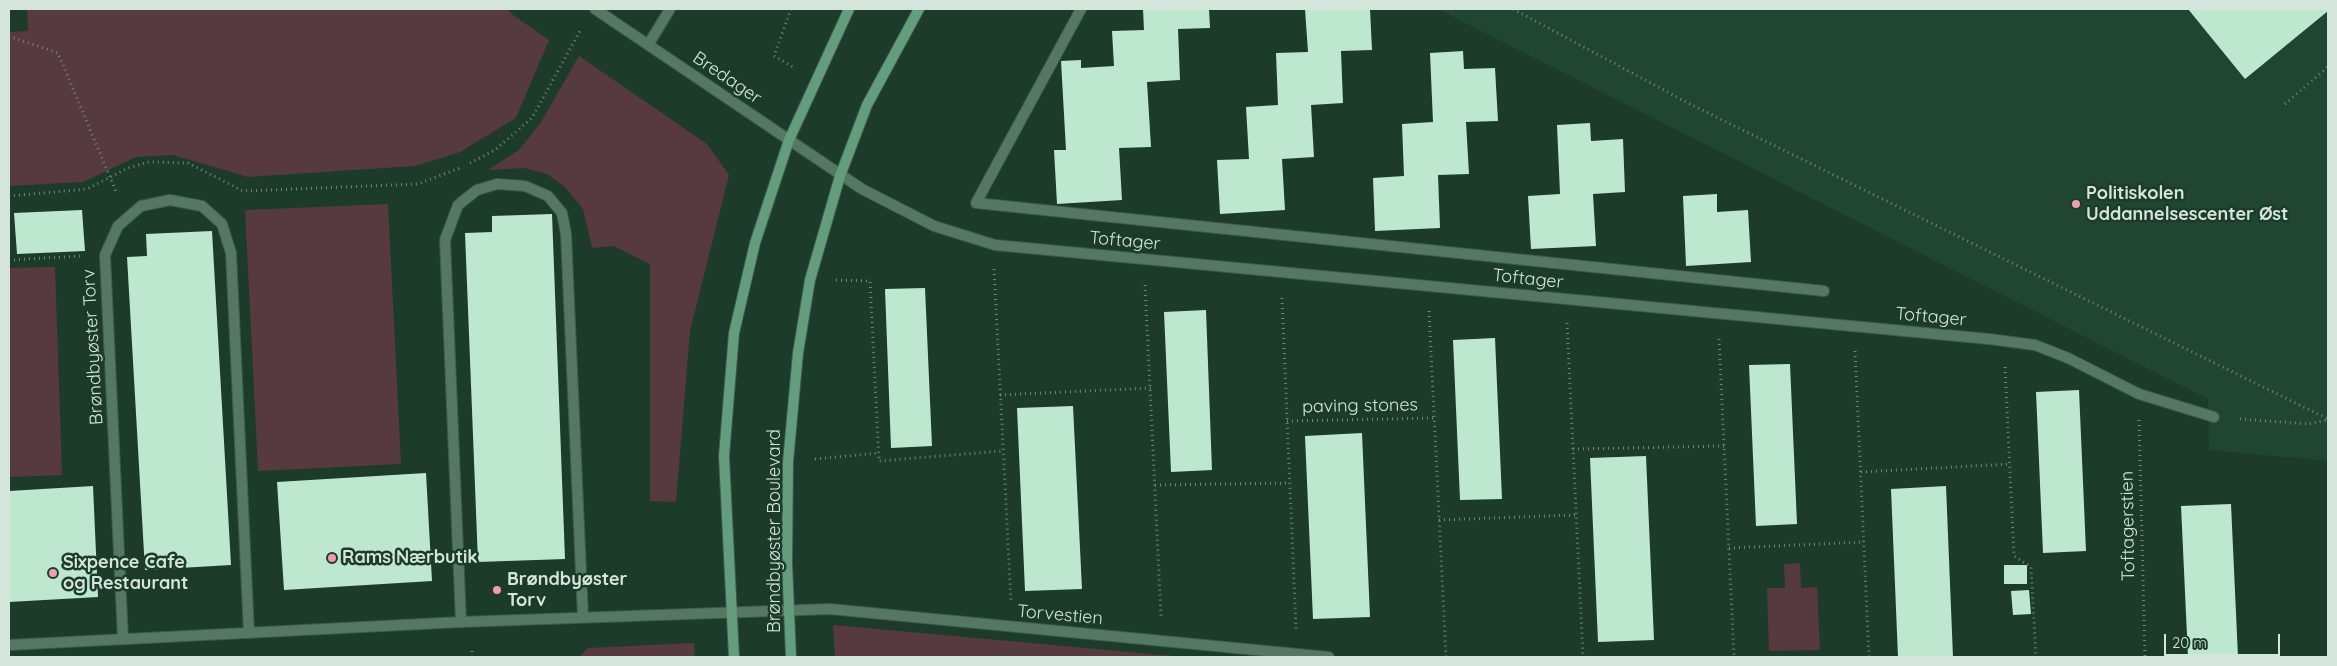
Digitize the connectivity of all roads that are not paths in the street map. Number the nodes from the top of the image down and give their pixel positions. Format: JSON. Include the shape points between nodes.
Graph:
{"nodes":[{"id":1,"x":595,"y":9,"type":"edge"},
{"id":2,"x":670,"y":9,"type":"edge"},
{"id":3,"x":849,"y":9,"type":"edge"},
{"id":4,"x":919,"y":9,"type":"edge"},
{"id":5,"x":1080,"y":9,"type":"edge"},
{"id":6,"x":648,"y":45,"type":"junction"},
{"id":7,"x":789,"y":140,"type":"junction"},
{"id":8,"x":840,"y":176,"type":"junction"},
{"id":9,"x":1824,"y":292,"type":"dead end"},
{"id":10,"x":2214,"y":417,"type":"road end"},
{"id":11,"x":789,"y":611,"type":"junction"},
{"id":12,"x":732,"y":614,"type":"junction"},
{"id":13,"x":583,"y":617,"type":"junction"},
{"id":14,"x":461,"y":622,"type":"junction"},
{"id":15,"x":249,"y":633,"type":"junction"},
{"id":16,"x":124,"y":639,"type":"junction"},
{"id":17,"x":9,"y":645,"type":"edge"},
{"id":18,"x":734,"y":657,"type":"edge"},
{"id":19,"x":791,"y":657,"type":"edge"},
{"id":20,"x":1329,"y":657,"type":"edge"}],
"edges":[{"from":1,"to":6,"type":"street","name":"Bredager"},
{"from":2,"to":6,"type":"street"},
{"from":3,"to":7,"type":"street"},
{"from":4,"to":8,"type":"street","name":"Brøndbyøster Boulevard","via":[[867,105]]},
{"from":5,"to":9,"type":"street","via":[[976,203]]},
{"from":6,"to":7,"type":"street","name":"Bredager"},
{"from":7,"to":8,"type":"street","name":"Bredager"},
{"from":7,"to":12,"type":"street","via":[[755,243],[734,333],[724,456]]},
{"from":8,"to":10,"type":"street","name":"Toftager","via":[[934,226],[994,245],[2035,345],[2139,394]]},
{"from":8,"to":11,"type":"street","name":"Brøndbyøster Boulevard","via":[[810,280],[798,353],[788,462]]},
{"from":11,"to":12,"type":"street"},
{"from":11,"to":19,"type":"street","name":"Brøndbyøster Boulevard"},
{"from":11,"to":20,"type":"street","name":"Torvestien","via":[[830,609]]},
{"from":12,"to":13,"type":"street"},
{"from":12,"to":18,"type":"street"},
{"from":13,"to":14,"type":"street"},
{"from":13,"to":14,"type":"street","via":[[566,234],[562,213],[548,196],[525,186],[497,184],[477,190],[458,204],[445,240]]},
{"from":14,"to":15,"type":"street"},
{"from":15,"to":16,"type":"street"},
{"from":15,"to":16,"type":"street","name":"Brøndbyøster Torv","via":[[231,254],[222,224],[202,206],[170,200],[141,206],[129,216],[118,226],[105,255]]},
{"from":16,"to":17,"type":"street"}]}
